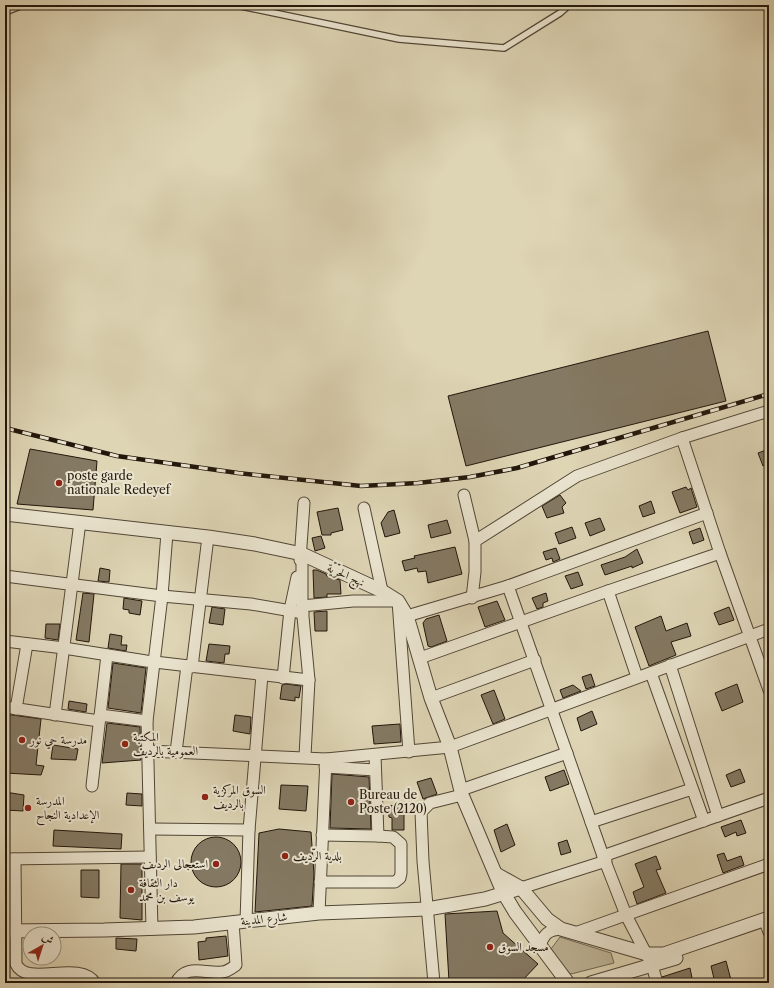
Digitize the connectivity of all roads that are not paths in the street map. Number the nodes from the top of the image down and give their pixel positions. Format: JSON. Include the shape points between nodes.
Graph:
{"nodes":[{"id":1,"x":23,"y":5,"type":"edge"},
{"id":2,"x":236,"y":5,"type":"edge"},
{"id":3,"x":569,"y":5,"type":"edge"},
{"id":4,"x":5,"y":12,"type":"edge"},
{"id":5,"x":769,"y":411,"type":"edge"},
{"id":6,"x":682,"y":438,"type":"junction"},
{"id":7,"x":464,"y":495,"type":"dead end"},
{"id":8,"x":304,"y":503,"type":"dead end"},
{"id":9,"x":364,"y":508,"type":"dead end"},
{"id":10,"x":707,"y":513,"type":"junction"},
{"id":11,"x":5,"y":514,"type":"edge"},
{"id":12,"x":80,"y":522,"type":"junction"},
{"id":13,"x":167,"y":533,"type":"junction"},
{"id":14,"x":208,"y":538,"type":"junction"},
{"id":15,"x":475,"y":541,"type":"junction"},
{"id":16,"x":720,"y":553,"type":"junction"},
{"id":17,"x":302,"y":554,"type":"junction"},
{"id":18,"x":5,"y":576,"type":"edge"},
{"id":19,"x":73,"y":584,"type":"junction"},
{"id":20,"x":508,"y":586,"type":"junction"},
{"id":21,"x":382,"y":591,"type":"junction"},
{"id":22,"x":608,"y":591,"type":"junction"},
{"id":23,"x":162,"y":596,"type":"junction"},
{"id":24,"x":472,"y":598,"type":"junction"},
{"id":25,"x":199,"y":600,"type":"junction"},
{"id":26,"x":398,"y":601,"type":"junction"},
{"id":27,"x":303,"y":609,"type":"junction"},
{"id":28,"x":290,"y":610,"type":"junction"},
{"id":29,"x":407,"y":616,"type":"junction"},
{"id":30,"x":521,"y":623,"type":"junction"},
{"id":31,"x":769,"y":629,"type":"edge"},
{"id":32,"x":750,"y":636,"type":"junction"},
{"id":33,"x":5,"y":641,"type":"edge"},
{"id":34,"x":27,"y":644,"type":"junction"},
{"id":35,"x":64,"y":648,"type":"junction"},
{"id":36,"x":107,"y":655,"type":"junction"},
{"id":37,"x":420,"y":658,"type":"junction"},
{"id":38,"x":535,"y":660,"type":"junction"},
{"id":39,"x":154,"y":662,"type":"junction"},
{"id":40,"x":670,"y":665,"type":"junction"},
{"id":41,"x":189,"y":666,"type":"junction"},
{"id":42,"x":651,"y":673,"type":"junction"},
{"id":43,"x":262,"y":675,"type":"junction"},
{"id":44,"x":637,"y":677,"type":"junction"},
{"id":45,"x":283,"y":678,"type":"junction"},
{"id":46,"x":309,"y":680,"type":"junction"},
{"id":47,"x":769,"y":690,"type":"edge"},
{"id":48,"x":431,"y":698,"type":"junction"},
{"id":49,"x":11,"y":708,"type":"edge"},
{"id":50,"x":551,"y":709,"type":"junction"},
{"id":51,"x":55,"y":715,"type":"junction"},
{"id":52,"x":100,"y":718,"type":"junction"},
{"id":53,"x":147,"y":721,"type":"junction"},
{"id":54,"x":692,"y":735,"type":"junction"},
{"id":55,"x":675,"y":742,"type":"junction"},
{"id":56,"x":450,"y":748,"type":"junction"},
{"id":57,"x":148,"y":751,"type":"junction"},
{"id":58,"x":176,"y":752,"type":"junction"},
{"id":59,"x":409,"y":752,"type":"junction"},
{"id":60,"x":567,"y":753,"type":"junction"},
{"id":61,"x":374,"y":755,"type":"junction"},
{"id":62,"x":255,"y":756,"type":"junction"},
{"id":63,"x":305,"y":756,"type":"junction"},
{"id":64,"x":326,"y":763,"type":"junction"},
{"id":65,"x":375,"y":770,"type":"junction"},
{"id":66,"x":92,"y":786,"type":"dead end"},
{"id":67,"x":692,"y":788,"type":"junction"},
{"id":68,"x":461,"y":792,"type":"junction"},
{"id":69,"x":769,"y":798,"type":"edge"},
{"id":70,"x":718,"y":816,"type":"junction"},
{"id":71,"x":704,"y":821,"type":"junction"},
{"id":72,"x":591,"y":822,"type":"junction"},
{"id":73,"x":150,"y":829,"type":"junction"},
{"id":74,"x":249,"y":830,"type":"junction"},
{"id":75,"x":322,"y":834,"type":"junction"},
{"id":76,"x":378,"y":836,"type":"junction"},
{"id":77,"x":150,"y":857,"type":"junction"},
{"id":78,"x":10,"y":859,"type":"edge"},
{"id":79,"x":605,"y":859,"type":"junction"},
{"id":80,"x":769,"y":864,"type":"edge"},
{"id":81,"x":496,"y":874,"type":"junction"},
{"id":82,"x":320,"y":882,"type":"junction"},
{"id":83,"x":521,"y":888,"type":"junction"},
{"id":84,"x":503,"y":892,"type":"junction"},
{"id":85,"x":427,"y":909,"type":"junction"},
{"id":86,"x":320,"y":913,"type":"junction"},
{"id":87,"x":626,"y":915,"type":"junction"},
{"id":88,"x":240,"y":922,"type":"junction"},
{"id":89,"x":768,"y":924,"type":"edge"},
{"id":90,"x":152,"y":929,"type":"junction"},
{"id":91,"x":561,"y":929,"type":"junction"},
{"id":92,"x":10,"y":931,"type":"edge"},
{"id":93,"x":575,"y":933,"type":"junction"},
{"id":94,"x":540,"y":946,"type":"junction"},
{"id":95,"x":649,"y":960,"type":"junction"},
{"id":96,"x":223,"y":978,"type":"edge"},
{"id":97,"x":95,"y":983,"type":"edge"},
{"id":98,"x":176,"y":983,"type":"edge"},
{"id":99,"x":434,"y":983,"type":"edge"},
{"id":100,"x":568,"y":983,"type":"edge"},
{"id":101,"x":591,"y":983,"type":"edge"},
{"id":102,"x":657,"y":983,"type":"edge"}],
"edges":[{"from":1,"to":4,"type":"lane"},
{"from":2,"to":3,"type":"lane","via":[[399,39],[504,48]]},
{"from":5,"to":6,"type":"street"},
{"from":6,"to":10,"type":"street"},
{"from":6,"to":15,"type":"street","via":[[577,476]]},
{"from":7,"to":15,"type":"street"},
{"from":8,"to":17,"type":"street"},
{"from":9,"to":21,"type":"street"},
{"from":10,"to":16,"type":"street"},
{"from":10,"to":20,"type":"street"},
{"from":11,"to":12,"type":"street","name":"نهج الحرّيّة"},
{"from":12,"to":13,"type":"street","name":"نهج الحرّيّة"},
{"from":12,"to":19,"type":"street"},
{"from":13,"to":14,"type":"street","name":"نهج الحرّيّة"},
{"from":13,"to":23,"type":"street"},
{"from":14,"to":17,"type":"street","name":"نهج الحرّيّة"},
{"from":14,"to":25,"type":"street"},
{"from":15,"to":24,"type":"street"},
{"from":16,"to":22,"type":"street"},
{"from":16,"to":32,"type":"street"},
{"from":17,"to":21,"type":"street","name":"نهج الحرّيّة"},
{"from":17,"to":27,"type":"street"},
{"from":17,"to":28,"type":"street"},
{"from":18,"to":19,"type":"street"},
{"from":19,"to":23,"type":"street"},
{"from":19,"to":35,"type":"street"},
{"from":20,"to":24,"type":"street"},
{"from":20,"to":30,"type":"street"},
{"from":21,"to":26,"type":"street","name":"نهج الحرّيّة"},
{"from":22,"to":30,"type":"street"},
{"from":22,"to":44,"type":"street"},
{"from":23,"to":25,"type":"street"},
{"from":23,"to":39,"type":"street"},
{"from":24,"to":29,"type":"street"},
{"from":25,"to":28,"type":"street"},
{"from":25,"to":41,"type":"street"},
{"from":26,"to":27,"type":"street","via":[[353,601]]},
{"from":26,"to":29,"type":"street","name":"نهج الحرّيّة"},
{"from":26,"to":59,"type":"street"},
{"from":27,"to":28,"type":"street"},
{"from":27,"to":46,"type":"street"},
{"from":28,"to":45,"type":"street"},
{"from":29,"to":37,"type":"street","name":"نهج الحرّيّة"},
{"from":30,"to":37,"type":"street"},
{"from":30,"to":38,"type":"street"},
{"from":31,"to":32,"type":"street"},
{"from":32,"to":40,"type":"street"},
{"from":32,"to":47,"type":"street"},
{"from":33,"to":34,"type":"street"},
{"from":34,"to":35,"type":"street"},
{"from":34,"to":49,"type":"street"},
{"from":35,"to":36,"type":"street"},
{"from":35,"to":51,"type":"street"},
{"from":36,"to":39,"type":"street"},
{"from":36,"to":52,"type":"street"},
{"from":37,"to":48,"type":"street","name":"نهج الحرّيّة"},
{"from":38,"to":48,"type":"street"},
{"from":38,"to":50,"type":"street"},
{"from":39,"to":41,"type":"street"},
{"from":39,"to":53,"type":"street"},
{"from":40,"to":42,"type":"street"},
{"from":40,"to":54,"type":"street"},
{"from":41,"to":43,"type":"street"},
{"from":41,"to":58,"type":"street"},
{"from":42,"to":44,"type":"street"},
{"from":42,"to":55,"type":"street"},
{"from":43,"to":45,"type":"street"},
{"from":43,"to":62,"type":"street"},
{"from":44,"to":50,"type":"street"},
{"from":45,"to":46,"type":"street"},
{"from":46,"to":63,"type":"street"},
{"from":48,"to":56,"type":"street","name":"نهج الحرّيّة"},
{"from":49,"to":51,"type":"street"},
{"from":50,"to":56,"type":"street"},
{"from":50,"to":60,"type":"street"},
{"from":51,"to":52,"type":"street"},
{"from":52,"to":53,"type":"street"},
{"from":52,"to":66,"type":"street"},
{"from":53,"to":57,"type":"street"},
{"from":54,"to":55,"type":"street"},
{"from":54,"to":70,"type":"street"},
{"from":55,"to":67,"type":"street"},
{"from":56,"to":59,"type":"street"},
{"from":56,"to":68,"type":"street","name":"نهج الحرّيّة"},
{"from":57,"to":58,"type":"street"},
{"from":57,"to":73,"type":"street"},
{"from":58,"to":62,"type":"street"},
{"from":59,"to":61,"type":"street"},
{"from":60,"to":68,"type":"street"},
{"from":60,"to":72,"type":"street"},
{"from":61,"to":64,"type":"street"},
{"from":61,"to":65,"type":"street"},
{"from":62,"to":63,"type":"street"},
{"from":62,"to":74,"type":"street"},
{"from":63,"to":64,"type":"street"},
{"from":64,"to":65,"type":"street"},
{"from":64,"to":75,"type":"street"},
{"from":65,"to":76,"type":"street"},
{"from":67,"to":71,"type":"street"},
{"from":67,"to":72,"type":"street"},
{"from":68,"to":81,"type":"street","name":"نهج الحرّيّة"},
{"from":68,"to":85,"type":"street","via":[[430,803],[421,812]]},
{"from":69,"to":70,"type":"street"},
{"from":70,"to":71,"type":"street"},
{"from":71,"to":79,"type":"street"},
{"from":72,"to":79,"type":"street"},
{"from":73,"to":74,"type":"street"},
{"from":73,"to":77,"type":"street"},
{"from":74,"to":88,"type":"street"},
{"from":75,"to":76,"type":"street"},
{"from":75,"to":82,"type":"street"},
{"from":76,"to":82,"type":"street","via":[[393,837],[400,844],[401,873],[395,882]]},
{"from":77,"to":78,"type":"street"},
{"from":77,"to":90,"type":"street"},
{"from":78,"to":92,"type":"street"},
{"from":79,"to":83,"type":"street"},
{"from":79,"to":87,"type":"street"},
{"from":80,"to":87,"type":"street"},
{"from":81,"to":83,"type":"street"},
{"from":81,"to":84,"type":"street","name":"نهج الحرّيّة"},
{"from":82,"to":86,"type":"street"},
{"from":83,"to":84,"type":"street","name":"شارع المدينة"},
{"from":83,"to":91,"type":"street","via":[[547,919]]},
{"from":84,"to":85,"type":"street","name":"شارع المدينة","via":[[484,899]]},
{"from":84,"to":94,"type":"street","name":"نهج الحرّيّة"},
{"from":85,"to":86,"type":"street","name":"شارع المدينة"},
{"from":85,"to":99,"type":"street"},
{"from":86,"to":88,"type":"street","name":"شارع المدينة"},
{"from":87,"to":93,"type":"street"},
{"from":87,"to":95,"type":"street"},
{"from":88,"to":90,"type":"street","name":"شارع المدينة"},
{"from":88,"to":96,"type":"street","via":[[236,965]]},
{"from":89,"to":95,"type":"street"},
{"from":90,"to":92,"type":"street","name":"شارع المدينة"},
{"from":91,"to":93,"type":"street"},
{"from":91,"to":94,"type":"street","via":[[549,930]]},
{"from":92,"to":97,"type":"street","via":[[16,964],[24,974],[81,974]]},
{"from":93,"to":95,"type":"street"},
{"from":94,"to":100,"type":"street","name":"نهج الحرّيّة"},
{"from":95,"to":101,"type":"street"},
{"from":95,"to":102,"type":"street"},
{"from":96,"to":98,"type":"street","via":[[187,971]]}]}
